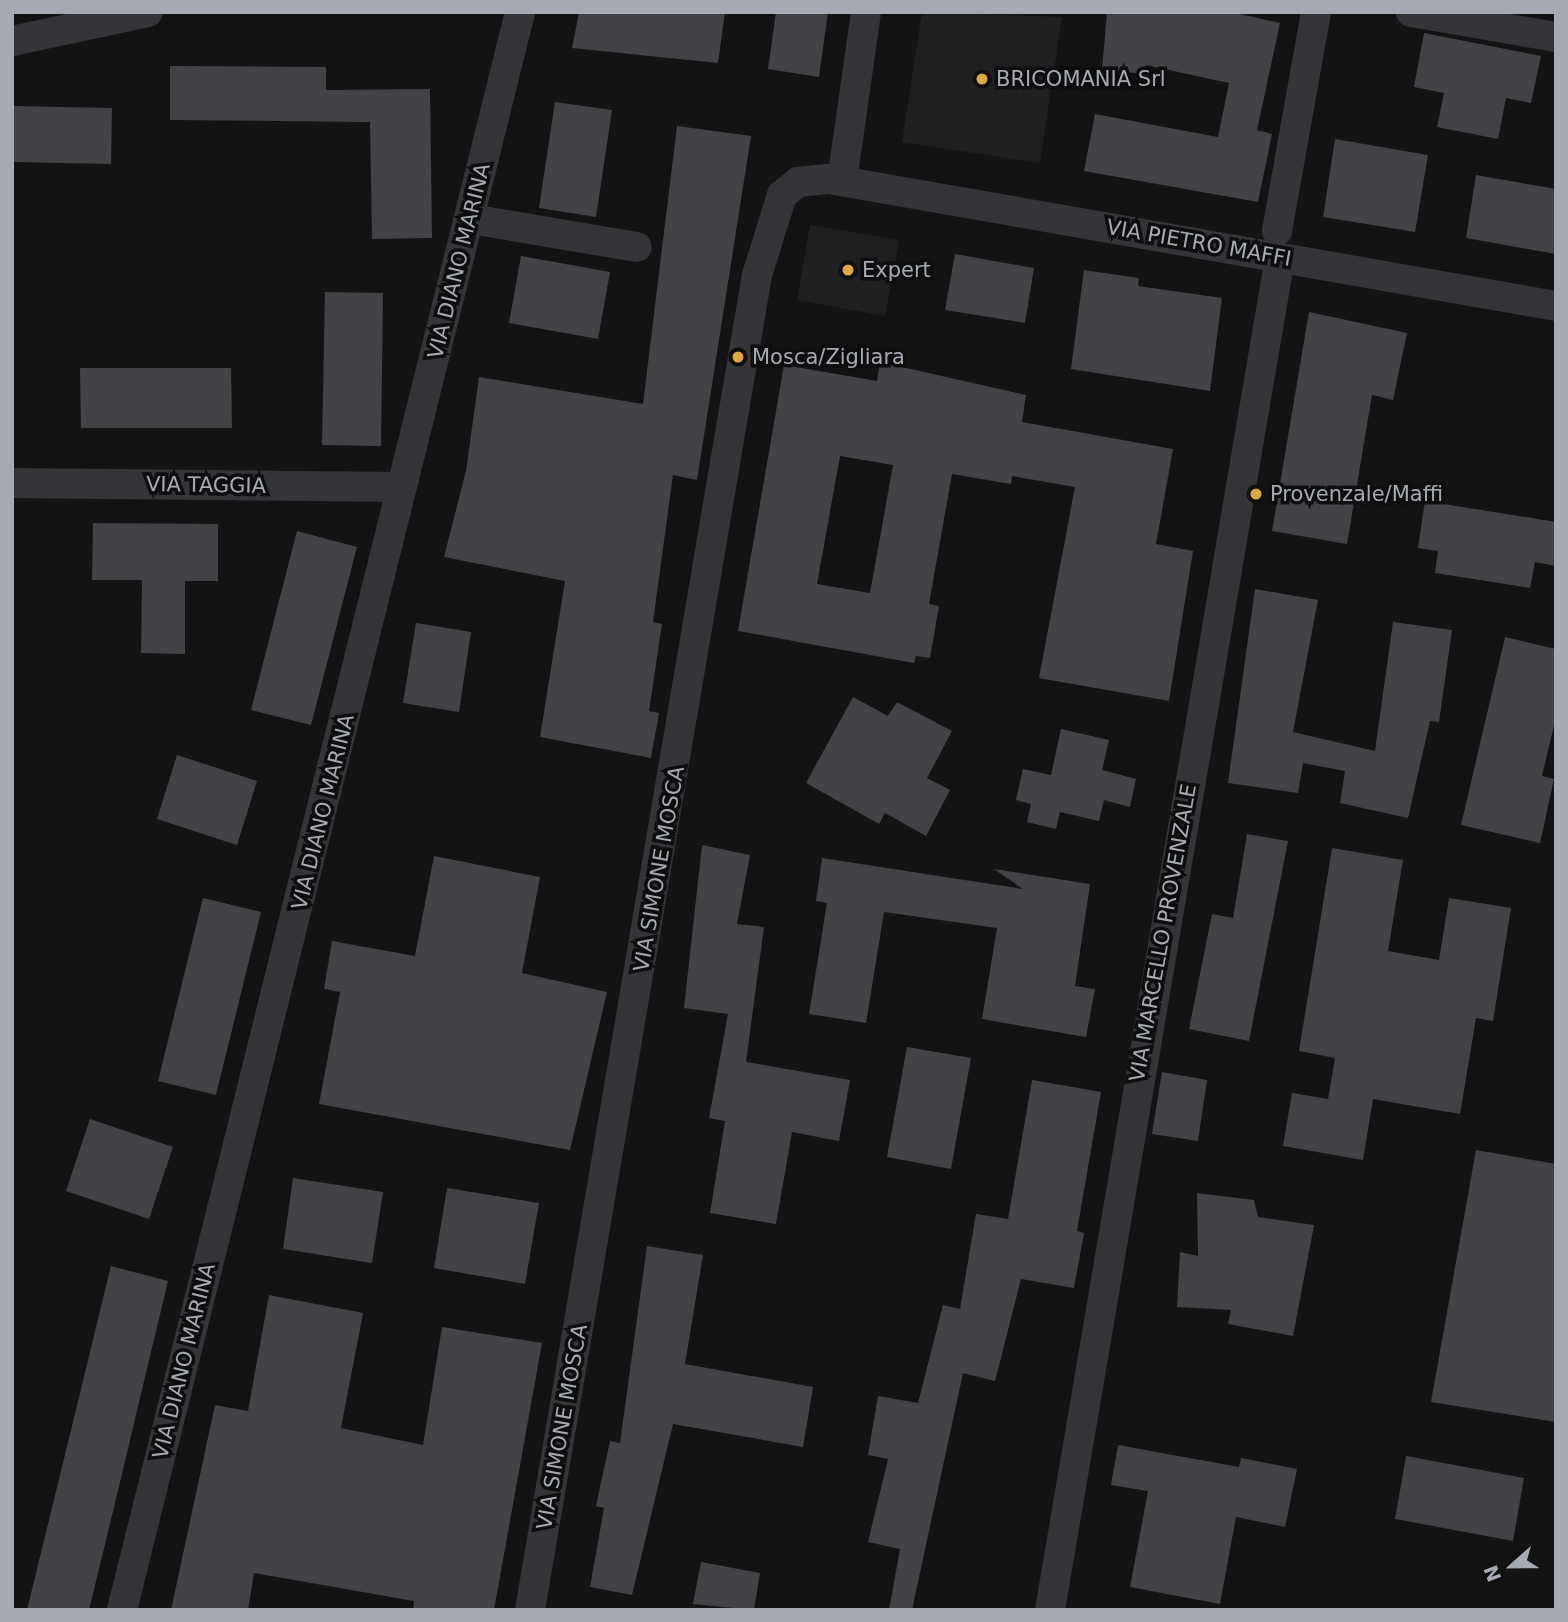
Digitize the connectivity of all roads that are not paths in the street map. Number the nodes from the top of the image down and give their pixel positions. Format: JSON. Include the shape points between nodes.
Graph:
{"nodes":[{"id":1,"x":148,"y":12,"type":"edge"},
{"id":2,"x":520,"y":12,"type":"edge"},
{"id":3,"x":866,"y":12,"type":"edge"},
{"id":4,"x":1316,"y":12,"type":"edge"},
{"id":5,"x":1411,"y":12,"type":"edge"},
{"id":6,"x":1556,"y":37,"type":"edge"},
{"id":7,"x":12,"y":41,"type":"edge"},
{"id":8,"x":842,"y":181,"type":"junction"},
{"id":9,"x":471,"y":219,"type":"junction"},
{"id":10,"x":1279,"y":244,"type":"junction"},
{"id":11,"x":637,"y":247,"type":"dead end"},
{"id":12,"x":1556,"y":306,"type":"edge"},
{"id":13,"x":12,"y":483,"type":"edge"},
{"id":14,"x":400,"y":487,"type":"junction"},
{"id":15,"x":122,"y":1610,"type":"edge"},
{"id":16,"x":530,"y":1610,"type":"edge"},
{"id":17,"x":1050,"y":1610,"type":"edge"}],
"edges":[{"from":1,"to":7,"type":"street"},
{"from":2,"to":9,"type":"street","name":"VIA DIANO MARINA"},
{"from":3,"to":8,"type":"street"},
{"from":4,"to":10,"type":"street","name":"VIA MARCELLO PROVENZALE"},
{"from":5,"to":6,"type":"street"},
{"from":8,"to":10,"type":"street","name":"VIA PIETRO MAFFI"},
{"from":8,"to":16,"type":"street","name":"VIA SIMONE MOSCA","via":[[806,178],[789,186],[765,233]]},
{"from":9,"to":11,"type":"street"},
{"from":9,"to":14,"type":"street","name":"VIA DIANO MARINA"},
{"from":10,"to":12,"type":"street","name":"VIA PIETRO MAFFI"},
{"from":10,"to":17,"type":"street","name":"VIA MARCELLO PROVENZALE"},
{"from":13,"to":14,"type":"street","name":"VIA TAGGIA"},
{"from":14,"to":15,"type":"street","name":"VIA DIANO MARINA"}]}
